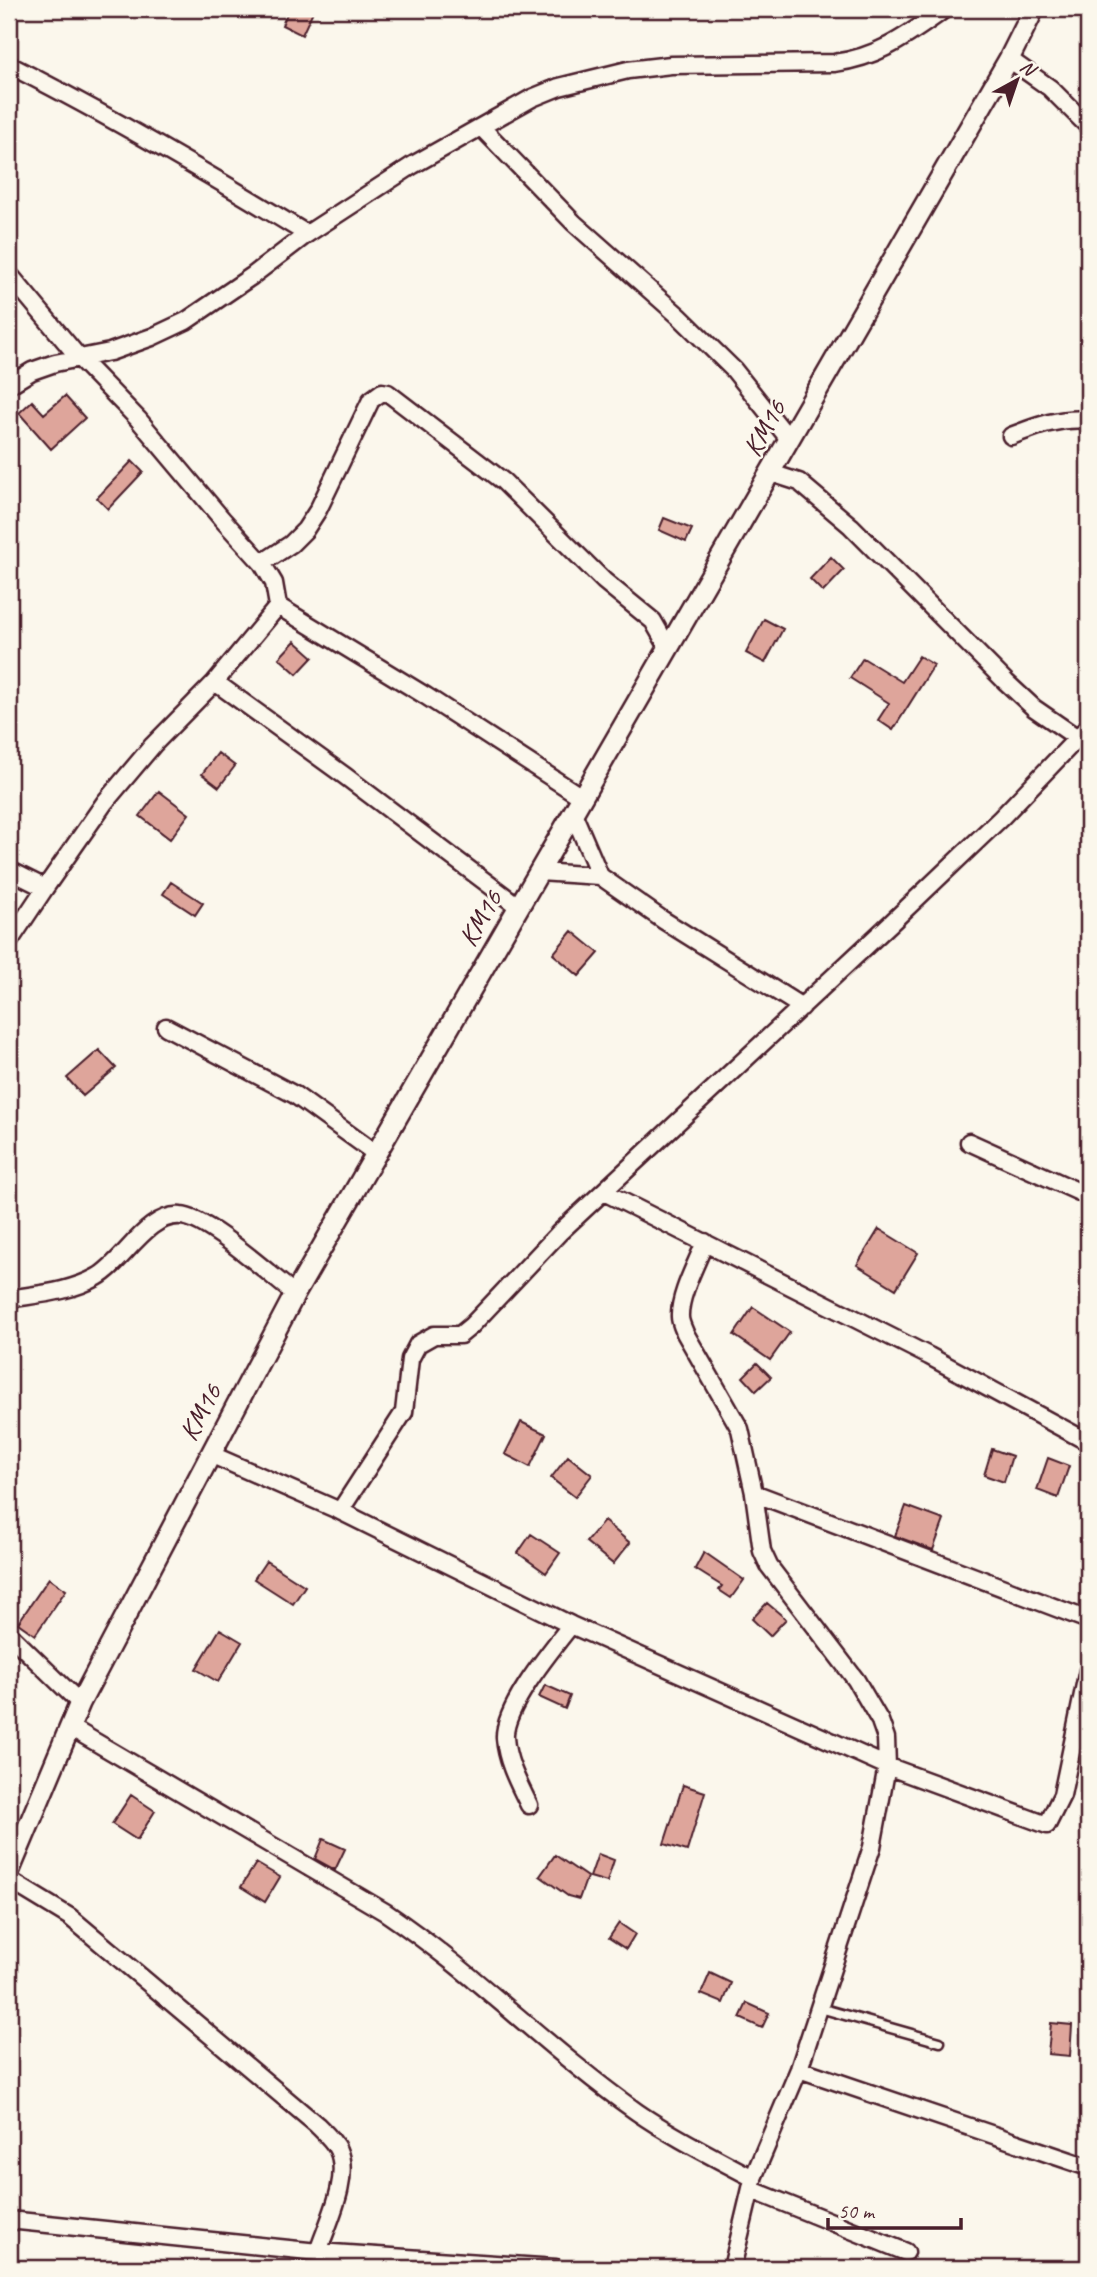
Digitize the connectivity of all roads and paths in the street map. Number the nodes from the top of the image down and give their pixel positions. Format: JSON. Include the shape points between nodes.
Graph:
{"nodes":[{"id":1,"x":944,"y":9,"type":"edge"},
{"id":2,"x":1034,"y":9,"type":"edge"},
{"id":3,"x":1009,"y":59,"type":"junction"},
{"id":4,"x":9,"y":65,"type":"edge"},
{"id":5,"x":1088,"y":126,"type":"edge"},
{"id":6,"x":481,"y":127,"type":"junction"},
{"id":7,"x":306,"y":234,"type":"junction"},
{"id":8,"x":9,"y":274,"type":"edge"},
{"id":9,"x":80,"y":359,"type":"junction"},
{"id":10,"x":9,"y":385,"type":"edge"},
{"id":11,"x":1088,"y":420,"type":"edge"},
{"id":12,"x":1011,"y":436,"type":"dead end"},
{"id":13,"x":789,"y":439,"type":"junction"},
{"id":14,"x":771,"y":473,"type":"junction"},
{"id":15,"x":262,"y":563,"type":"junction"},
{"id":16,"x":278,"y":606,"type":"junction"},
{"id":17,"x":669,"y":649,"type":"junction"},
{"id":18,"x":215,"y":682,"type":"junction"},
{"id":19,"x":1084,"y":735,"type":"edge"},
{"id":20,"x":578,"y":806,"type":"junction"},
{"id":21,"x":9,"y":870,"type":"edge"},
{"id":22,"x":540,"y":872,"type":"junction"},
{"id":23,"x":600,"y":876,"type":"junction"},
{"id":24,"x":44,"y":888,"type":"junction"},
{"id":25,"x":519,"y":906,"type":"junction"},
{"id":26,"x":9,"y":942,"type":"edge"},
{"id":27,"x":802,"y":1007,"type":"junction"},
{"id":28,"x":166,"y":1027,"type":"dead end"},
{"id":29,"x":969,"y":1142,"type":"dead end"},
{"id":30,"x":375,"y":1153,"type":"junction"},
{"id":31,"x":604,"y":1192,"type":"junction"},
{"id":32,"x":1088,"y":1196,"type":"edge"},
{"id":33,"x":705,"y":1242,"type":"junction"},
{"id":34,"x":295,"y":1294,"type":"junction"},
{"id":35,"x":9,"y":1299,"type":"edge"},
{"id":36,"x":1088,"y":1442,"type":"edge"},
{"id":37,"x":210,"y":1454,"type":"junction"},
{"id":38,"x":754,"y":1493,"type":"junction"},
{"id":39,"x":340,"y":1511,"type":"junction"},
{"id":40,"x":1088,"y":1620,"type":"edge"},
{"id":41,"x":571,"y":1625,"type":"junction"},
{"id":42,"x":9,"y":1634,"type":"edge"},
{"id":43,"x":1088,"y":1670,"type":"edge"},
{"id":44,"x":80,"y":1703,"type":"junction"},
{"id":45,"x":70,"y":1727,"type":"junction"},
{"id":46,"x":887,"y":1766,"type":"junction"},
{"id":47,"x":529,"y":1805,"type":"dead end"},
{"id":48,"x":9,"y":1872,"type":"edge"},
{"id":49,"x":9,"y":1880,"type":"edge"},
{"id":50,"x":820,"y":2008,"type":"junction"},
{"id":51,"x":940,"y":2042,"type":"dead end"},
{"id":52,"x":799,"y":2069,"type":"junction"},
{"id":53,"x":1088,"y":2167,"type":"edge"},
{"id":54,"x":752,"y":2184,"type":"junction"},
{"id":55,"x":9,"y":2220,"type":"edge"},
{"id":56,"x":318,"y":2252,"type":"junction"},
{"id":57,"x":906,"y":2252,"type":"dead end"},
{"id":58,"x":556,"y":2268,"type":"edge"},
{"id":59,"x":732,"y":2268,"type":"edge"}],
"edges":[{"from":1,"to":6,"type":"street","via":[[883,51],[859,60],[628,70],[559,87]]},
{"from":2,"to":3,"type":"street","name":"KM16"},
{"from":3,"to":5,"type":"street","via":[[1050,88]]},
{"from":3,"to":13,"type":"street","name":"KM16"},
{"from":4,"to":7,"type":"street","via":[[114,120]]},
{"from":6,"to":7,"type":"street"},
{"from":6,"to":13,"type":"street","via":[[574,223],[734,370]]},
{"from":7,"to":9,"type":"street","via":[[187,321]]},
{"from":8,"to":9,"type":"street"},
{"from":9,"to":10,"type":"street","via":[[32,371]]},
{"from":9,"to":15,"type":"street"},
{"from":11,"to":12,"type":"street","via":[[1052,421]]},
{"from":13,"to":14,"type":"street","name":"KM16"},
{"from":14,"to":17,"type":"street","name":"KM16"},
{"from":14,"to":19,"type":"street","via":[[799,482],[851,526],[1034,708]]},
{"from":15,"to":16,"type":"street","via":[[274,583]]},
{"from":15,"to":17,"type":"street","via":[[304,530],[371,400],[388,393],[503,481],[653,621]]},
{"from":16,"to":18,"type":"street"},
{"from":16,"to":20,"type":"street","via":[[426,696]]},
{"from":17,"to":20,"type":"street","name":"KM16"},
{"from":18,"to":24,"type":"street","via":[[105,802]]},
{"from":18,"to":25,"type":"street"},
{"from":19,"to":27,"type":"street"},
{"from":20,"to":22,"type":"street","name":"KM16"},
{"from":20,"to":23,"type":"street"},
{"from":21,"to":24,"type":"street"},
{"from":22,"to":23,"type":"street"},
{"from":22,"to":25,"type":"street","name":"KM16"},
{"from":23,"to":27,"type":"street"},
{"from":24,"to":26,"type":"street"},
{"from":25,"to":30,"type":"street","name":"KM16"},
{"from":27,"to":31,"type":"street"},
{"from":28,"to":30,"type":"street","via":[[295,1095]]},
{"from":29,"to":32,"type":"street"},
{"from":30,"to":34,"type":"street","name":"KM16"},
{"from":31,"to":33,"type":"street"},
{"from":31,"to":39,"type":"street","via":[[460,1335],[434,1335],[418,1344],[411,1359],[404,1412]]},
{"from":33,"to":36,"type":"street"},
{"from":33,"to":38,"type":"street","via":[[680,1318],[740,1430]]},
{"from":34,"to":35,"type":"street","via":[[200,1221],[181,1216],[160,1219],[99,1276],[69,1289]]},
{"from":34,"to":37,"type":"street","name":"KM16"},
{"from":37,"to":39,"type":"street"},
{"from":37,"to":44,"type":"street","name":"KM16"},
{"from":38,"to":40,"type":"street"},
{"from":38,"to":46,"type":"street","via":[[762,1551],[769,1566],[856,1681],[880,1721]]},
{"from":39,"to":41,"type":"street"},
{"from":41,"to":46,"type":"street"},
{"from":41,"to":47,"type":"street","via":[[531,1676],[505,1735],[510,1764]]},
{"from":42,"to":44,"type":"street"},
{"from":43,"to":46,"type":"street","via":[[1062,1795],[1047,1825]]},
{"from":44,"to":45,"type":"street","name":"KM16"},
{"from":45,"to":48,"type":"street","name":"KM16"},
{"from":45,"to":54,"type":"street","via":[[385,1912],[431,1943],[638,2113]]},
{"from":46,"to":50,"type":"street","via":[[872,1847]]},
{"from":49,"to":56,"type":"street","via":[[70,1917],[317,2125],[338,2148],[343,2165],[341,2186]]},
{"from":50,"to":51,"type":"lane"},
{"from":50,"to":52,"type":"street"},
{"from":52,"to":53,"type":"street"},
{"from":52,"to":54,"type":"street"},
{"from":54,"to":57,"type":"street"},
{"from":54,"to":59,"type":"street"},
{"from":55,"to":56,"type":"street"},
{"from":56,"to":58,"type":"street"}]}
